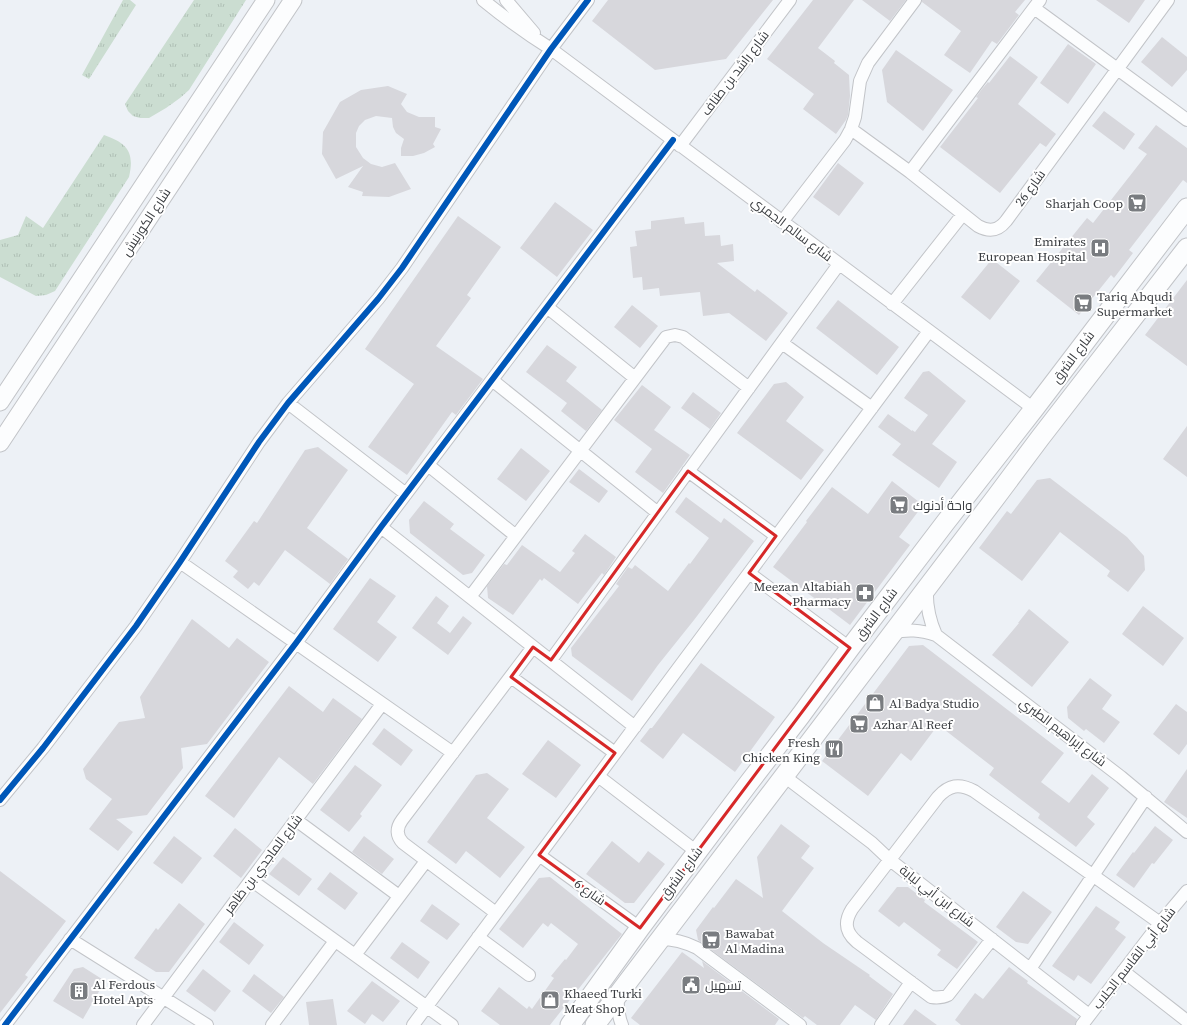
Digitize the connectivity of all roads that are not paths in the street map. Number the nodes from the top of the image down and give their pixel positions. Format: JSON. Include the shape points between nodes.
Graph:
{"nodes":[{"id":1,"x":266,"y":0,"type":"edge"},
{"id":2,"x":293,"y":0,"type":"edge"},
{"id":3,"x":483,"y":0,"type":"edge"},
{"id":4,"x":506,"y":0,"type":"edge"},
{"id":5,"x":588,"y":0,"type":"edge"},
{"id":6,"x":790,"y":0,"type":"edge"},
{"id":7,"x":915,"y":0,"type":"edge"},
{"id":8,"x":1168,"y":0,"type":"edge"},
{"id":9,"x":1037,"y":4,"type":"edge"},
{"id":10,"x":550,"y":49,"type":"junction"},
{"id":11,"x":1118,"y":69,"type":"junction"},
{"id":12,"x":188,"y":117,"type":"junction"},
{"id":13,"x":1187,"y":120,"type":"edge"},
{"id":14,"x":851,"y":129,"type":"junction"},
{"id":15,"x":676,"y":143,"type":"junction"},
{"id":16,"x":910,"y":172,"type":"junction"},
{"id":17,"x":1187,"y":208,"type":"edge"},
{"id":18,"x":152,"y":212,"type":"junction"},
{"id":19,"x":963,"y":214,"type":"junction"},
{"id":20,"x":782,"y":222,"type":"junction"},
{"id":21,"x":1187,"y":248,"type":"edge"},
{"id":22,"x":839,"y":264,"type":"junction"},
{"id":23,"x":67,"y":301,"type":"junction"},
{"id":24,"x":892,"y":304,"type":"junction"},
{"id":25,"x":547,"y":307,"type":"junction"},
{"id":26,"x":929,"y":331,"type":"junction"},
{"id":27,"x":782,"y":343,"type":"junction"},
{"id":28,"x":44,"y":377,"type":"junction"},
{"id":29,"x":635,"y":378,"type":"junction"},
{"id":30,"x":492,"y":380,"type":"junction"},
{"id":31,"x":749,"y":388,"type":"junction"},
{"id":32,"x":0,"y":402,"type":"edge"},
{"id":33,"x":288,"y":404,"type":"junction"},
{"id":34,"x":872,"y":408,"type":"junction"},
{"id":35,"x":1034,"y":409,"type":"junction"},
{"id":36,"x":0,"y":443,"type":"edge"},
{"id":37,"x":580,"y":450,"type":"junction"},
{"id":38,"x":428,"y":465,"type":"junction"},
{"id":39,"x":688,"y":471,"type":"junction"},
{"id":40,"x":406,"y":494,"type":"junction"},
{"id":41,"x":658,"y":513,"type":"junction"},
{"id":42,"x":381,"y":527,"type":"junction"},
{"id":43,"x":516,"y":536,"type":"junction"},
{"id":44,"x":776,"y":536,"type":"junction"},
{"id":45,"x":180,"y":562,"type":"junction"},
{"id":46,"x":749,"y":573,"type":"junction"},
{"id":47,"x":927,"y":588,"type":"junction"},
{"id":48,"x":470,"y":597,"type":"junction"},
{"id":49,"x":892,"y":633,"type":"junction"},
{"id":50,"x":936,"y":635,"type":"junction"},
{"id":51,"x":296,"y":643,"type":"junction"},
{"id":52,"x":533,"y":647,"type":"junction"},
{"id":53,"x":850,"y":648,"type":"junction"},
{"id":54,"x":551,"y":660,"type":"junction"},
{"id":55,"x":510,"y":677,"type":"junction"},
{"id":56,"x":382,"y":704,"type":"junction"},
{"id":57,"x":635,"y":726,"type":"junction"},
{"id":58,"x":453,"y":753,"type":"junction"},
{"id":59,"x":615,"y":753,"type":"junction"},
{"id":60,"x":598,"y":776,"type":"junction"},
{"id":61,"x":784,"y":776,"type":"junction"},
{"id":62,"x":1146,"y":797,"type":"junction"},
{"id":63,"x":0,"y":800,"type":"edge"},
{"id":64,"x":296,"y":820,"type":"junction"},
{"id":65,"x":1187,"y":832,"type":"edge"},
{"id":66,"x":697,"y":852,"type":"junction"},
{"id":67,"x":539,"y":855,"type":"junction"},
{"id":68,"x":890,"y":860,"type":"junction"},
{"id":69,"x":426,"y":861,"type":"junction"},
{"id":70,"x":1093,"y":876,"type":"junction"},
{"id":71,"x":251,"y":880,"type":"junction"},
{"id":72,"x":1187,"y":891,"type":"edge"},
{"id":73,"x":399,"y":896,"type":"junction"},
{"id":74,"x":496,"y":913,"type":"junction"},
{"id":75,"x":1160,"y":923,"type":"junction"},
{"id":76,"x":640,"y":928,"type":"junction"},
{"id":77,"x":478,"y":937,"type":"junction"},
{"id":78,"x":992,"y":938,"type":"junction"},
{"id":79,"x":70,"y":939,"type":"junction"},
{"id":80,"x":660,"y":939,"type":"junction"},
{"id":81,"x":335,"y":941,"type":"junction"},
{"id":82,"x":355,"y":955,"type":"junction"},
{"id":83,"x":1030,"y":969,"type":"junction"},
{"id":84,"x":1123,"y":971,"type":"junction"},
{"id":85,"x":529,"y":975,"type":"dead end"},
{"id":86,"x":911,"y":982,"type":"junction"},
{"id":87,"x":619,"y":994,"type":"junction"},
{"id":88,"x":163,"y":998,"type":"junction"},
{"id":89,"x":588,"y":1000,"type":"junction"},
{"id":90,"x":427,"y":1006,"type":"junction"},
{"id":91,"x":1089,"y":1015,"type":"junction"},
{"id":92,"x":601,"y":1020,"type":"edge"},
{"id":93,"x":1187,"y":1021,"type":"edge"},
{"id":94,"x":5,"y":1025,"type":"edge"},
{"id":95,"x":143,"y":1025,"type":"edge"},
{"id":96,"x":207,"y":1025,"type":"edge"},
{"id":97,"x":272,"y":1025,"type":"edge"},
{"id":98,"x":413,"y":1025,"type":"edge"},
{"id":99,"x":452,"y":1025,"type":"edge"},
{"id":100,"x":559,"y":1025,"type":"edge"},
{"id":101,"x":570,"y":1025,"type":"edge"},
{"id":102,"x":622,"y":1025,"type":"edge"},
{"id":103,"x":800,"y":1025,"type":"edge"},
{"id":104,"x":881,"y":1025,"type":"edge"},
{"id":105,"x":1082,"y":1025,"type":"edge"}],
"edges":[{"from":1,"to":12,"type":"main road","name":"شارع الكورنيش"},
{"from":2,"to":18,"type":"main road","name":"شارع الكورنيش"},
{"from":3,"to":10,"type":"street","name":"شارع سالم الجمري"},
{"from":4,"to":10,"type":"street","name":"شارع سالم الجمري"},
{"from":5,"to":10,"type":"street"},
{"from":6,"to":15,"type":"street","name":"شارع راشد بن طناف"},
{"from":7,"to":14,"type":"street","via":[[863,72]]},
{"from":8,"to":11,"type":"street","name":"شارع 26"},
{"from":9,"to":11,"type":"street"},
{"from":9,"to":16,"type":"street"},
{"from":10,"to":15,"type":"street","name":"شارع سالم الجمري"},
{"from":10,"to":33,"type":"street","via":[[402,268]]},
{"from":11,"to":13,"type":"street"},
{"from":11,"to":19,"type":"street","name":"شارع 26","via":[[1002,226],[996,230],[984,230]]},
{"from":12,"to":18,"type":"main road","via":[[194,123],[195,131],[163,183]]},
{"from":12,"to":23,"type":"main road","name":"شارع الكورنيش"},
{"from":14,"to":16,"type":"street","name":"شارع 26"},
{"from":14,"to":20,"type":"street","via":[[846,140]]},
{"from":15,"to":20,"type":"street","name":"شارع سالم الجمري"},
{"from":15,"to":25,"type":"street","name":"شارع راشد بن طناف"},
{"from":16,"to":19,"type":"street","name":"شارع 26"},
{"from":17,"to":35,"type":"main road","name":"شارع الشرق"},
{"from":18,"to":28,"type":"main road","name":"شارع الكورنيش"},
{"from":19,"to":24,"type":"street"},
{"from":20,"to":22,"type":"street","name":"شارع سالم الجمري"},
{"from":21,"to":47,"type":"main road","name":"شارع الشرق"},
{"from":22,"to":24,"type":"street","name":"شارع سالم الجمري"},
{"from":22,"to":27,"type":"street"},
{"from":23,"to":28,"type":"main road","via":[[62,326],[40,360],[39,369]]},
{"from":23,"to":32,"type":"main road","name":"شارع الكورنيش"},
{"from":24,"to":26,"type":"street","name":"شارع سالم الجمري"},
{"from":25,"to":29,"type":"street"},
{"from":25,"to":30,"type":"street","name":"شارع راشد بن طناف"},
{"from":26,"to":34,"type":"street"},
{"from":26,"to":35,"type":"street","name":"شارع سالم الجمري"},
{"from":27,"to":31,"type":"street"},
{"from":27,"to":34,"type":"street"},
{"from":28,"to":36,"type":"main road","name":"شارع الكورنيش"},
{"from":29,"to":31,"type":"street","via":[[663,340],[675,335],[683,337]]},
{"from":29,"to":37,"type":"street"},
{"from":30,"to":37,"type":"street"},
{"from":30,"to":38,"type":"street","name":"شارع راشد بن طناف"},
{"from":31,"to":39,"type":"street"},
{"from":33,"to":40,"type":"street"},
{"from":33,"to":45,"type":"street","via":[[259,442]]},
{"from":34,"to":44,"type":"street"},
{"from":35,"to":53,"type":"main road","name":"شارع الشرق"},
{"from":37,"to":41,"type":"street"},
{"from":37,"to":43,"type":"street"},
{"from":38,"to":40,"type":"street","name":"شارع راشد بن طناف"},
{"from":38,"to":43,"type":"street"},
{"from":39,"to":41,"type":"street"},
{"from":39,"to":44,"type":"street"},
{"from":40,"to":42,"type":"street","name":"شارع راشد بن طناف"},
{"from":41,"to":54,"type":"street"},
{"from":42,"to":48,"type":"street"},
{"from":42,"to":51,"type":"street","name":"شارع راشد بن طناف"},
{"from":43,"to":48,"type":"street"},
{"from":44,"to":46,"type":"street"},
{"from":45,"to":51,"type":"street"},
{"from":45,"to":63,"type":"street","via":[[97,679]]},
{"from":46,"to":53,"type":"street"},
{"from":46,"to":57,"type":"street"},
{"from":47,"to":49,"type":"main road","name":"شارع الشرق"},
{"from":47,"to":50,"type":"street","via":[[928,612]]},
{"from":48,"to":52,"type":"street"},
{"from":49,"to":50,"type":"street","name":"شارع إبراهيم الطبري","via":[[914,630]]},
{"from":49,"to":61,"type":"main road","name":"شارع الشرق"},
{"from":50,"to":62,"type":"street","name":"شارع إبراهيم الطبري"},
{"from":51,"to":56,"type":"street"},
{"from":51,"to":79,"type":"street","name":"شارع راشد بن طناف"},
{"from":52,"to":54,"type":"street"},
{"from":52,"to":55,"type":"street"},
{"from":53,"to":66,"type":"main road","name":"شارع الشرق"},
{"from":54,"to":57,"type":"street"},
{"from":55,"to":58,"type":"street"},
{"from":55,"to":59,"type":"street"},
{"from":56,"to":58,"type":"street"},
{"from":56,"to":64,"type":"street","name":"شارع الماجدي بن ظاهر"},
{"from":57,"to":59,"type":"street"},
{"from":58,"to":69,"type":"street","via":[[397,829],[399,839]]},
{"from":59,"to":60,"type":"street"},
{"from":60,"to":66,"type":"street"},
{"from":60,"to":67,"type":"street"},
{"from":61,"to":68,"type":"street","name":"شارع ابن أبي لبابة","via":[[872,843]]},
{"from":61,"to":80,"type":"main road","name":"شارع الشرق"},
{"from":62,"to":65,"type":"street","name":"شارع إبراهيم الطبري"},
{"from":62,"to":70,"type":"street"},
{"from":64,"to":71,"type":"street","name":"شارع الماجدي بن ظاهر"},
{"from":64,"to":73,"type":"street"},
{"from":66,"to":76,"type":"main road","name":"شارع الشرق"},
{"from":67,"to":74,"type":"street"},
{"from":67,"to":76,"type":"street","name":"شارع 6"},
{"from":68,"to":70,"type":"street","via":[[944,791],[959,786],[974,791]]},
{"from":68,"to":78,"type":"street","name":"شارع ابن أبي لبابة"},
{"from":68,"to":86,"type":"street","via":[[848,916],[848,930],[857,942]]},
{"from":69,"to":73,"type":"street"},
{"from":69,"to":74,"type":"street"},
{"from":70,"to":75,"type":"street"},
{"from":70,"to":83,"type":"street"},
{"from":71,"to":81,"type":"street"},
{"from":71,"to":88,"type":"street","name":"شارع الماجدي بن ظاهر"},
{"from":72,"to":75,"type":"street","name":"شارع أبي القاسم الجلاب"},
{"from":73,"to":82,"type":"street"},
{"from":74,"to":77,"type":"street"},
{"from":75,"to":84,"type":"street","name":"شارع أبي القاسم الجلاب"},
{"from":76,"to":89,"type":"main road","name":"شارع الشرق"},
{"from":77,"to":85,"type":"street"},
{"from":77,"to":90,"type":"street"},
{"from":78,"to":83,"type":"street","name":"شارع ابن أبي لبابة"},
{"from":78,"to":86,"type":"street","via":[[943,998],[931,997]]},
{"from":79,"to":88,"type":"street"},
{"from":79,"to":94,"type":"street","name":"شارع راشد بن طناف"},
{"from":80,"to":87,"type":"main road","name":"شارع الشرق"},
{"from":80,"to":103,"type":"street","via":[[673,939],[697,948]]},
{"from":81,"to":82,"type":"street"},
{"from":81,"to":97,"type":"street"},
{"from":82,"to":90,"type":"street"},
{"from":83,"to":91,"type":"street","name":"شارع ابن أبي لبابة"},
{"from":84,"to":91,"type":"street","name":"شارع أبي القاسم الجلاب"},
{"from":84,"to":93,"type":"street"},
{"from":86,"to":104,"type":"street"},
{"from":87,"to":92,"type":"main road","name":"شارع الشرق"},
{"from":87,"to":102,"type":"street","via":[[617,1005]]},
{"from":88,"to":95,"type":"street","name":"شارع الماجدي بن ظاهر"},
{"from":88,"to":96,"type":"street"},
{"from":89,"to":100,"type":"main road","via":[[571,1012]]},
{"from":89,"to":101,"type":"main road","name":"شارع الشرق"},
{"from":90,"to":98,"type":"street"},
{"from":90,"to":99,"type":"street"},
{"from":91,"to":105,"type":"street","name":"شارع أبي القاسم الجلاب"}]}
